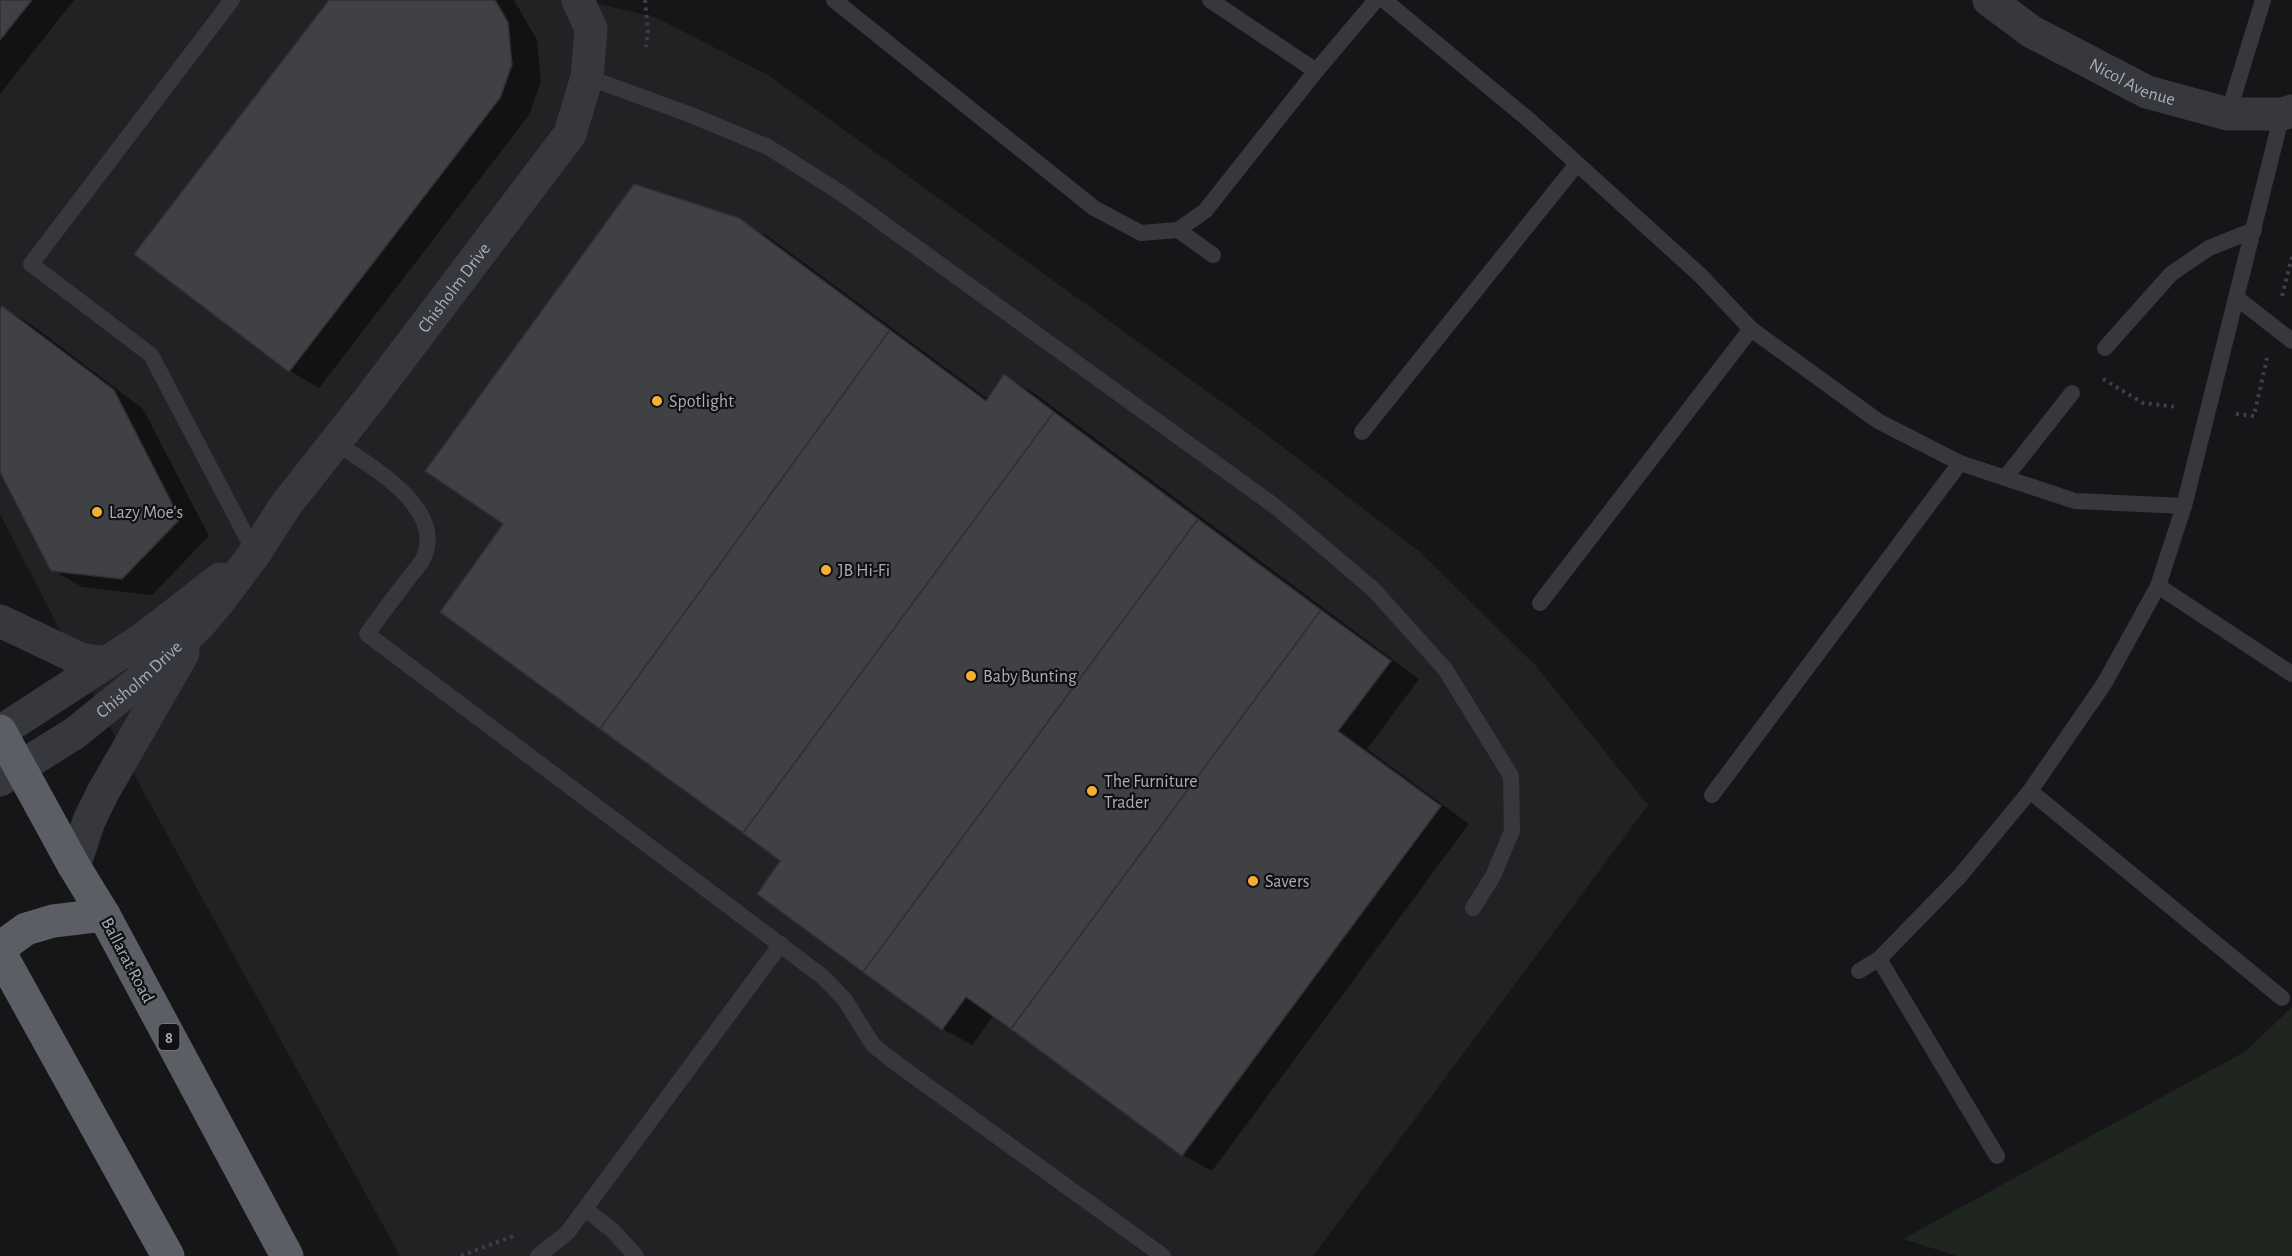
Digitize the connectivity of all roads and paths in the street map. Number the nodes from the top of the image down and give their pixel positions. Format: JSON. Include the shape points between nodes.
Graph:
{"nodes":[{"id":1,"x":232,"y":0,"type":"edge"},
{"id":2,"x":578,"y":0,"type":"edge"},
{"id":3,"x":645,"y":0,"type":"edge"},
{"id":4,"x":834,"y":0,"type":"edge"},
{"id":5,"x":1210,"y":0,"type":"edge"},
{"id":6,"x":1376,"y":0,"type":"edge"},
{"id":7,"x":1384,"y":0,"type":"edge"},
{"id":8,"x":1989,"y":0,"type":"edge"},
{"id":9,"x":2263,"y":0,"type":"edge"},
{"id":10,"x":646,"y":46,"type":"dead end"},
{"id":11,"x":1316,"y":70,"type":"junction"},
{"id":12,"x":587,"y":77,"type":"junction"},
{"id":13,"x":2287,"y":113,"type":"edge"},
{"id":14,"x":2228,"y":114,"type":"junction"},
{"id":15,"x":1577,"y":164,"type":"junction"},
{"id":16,"x":1178,"y":230,"type":"junction"},
{"id":17,"x":2254,"y":230,"type":"junction"},
{"id":18,"x":1213,"y":255,"type":"dead end"},
{"id":19,"x":2237,"y":298,"type":"junction"},
{"id":20,"x":1751,"y":329,"type":"junction"},
{"id":21,"x":2292,"y":341,"type":"edge"},
{"id":22,"x":2105,"y":348,"type":"dead end"},
{"id":23,"x":2072,"y":393,"type":"dead end"},
{"id":24,"x":1362,"y":432,"type":"dead end"},
{"id":25,"x":336,"y":443,"type":"junction"},
{"id":26,"x":1960,"y":463,"type":"junction"},
{"id":27,"x":2005,"y":478,"type":"junction"},
{"id":28,"x":2184,"y":506,"type":"junction"},
{"id":29,"x":255,"y":553,"type":"junction"},
{"id":30,"x":2158,"y":586,"type":"junction"},
{"id":31,"x":1540,"y":603,"type":"dead end"},
{"id":32,"x":0,"y":621,"type":"edge"},
{"id":33,"x":197,"y":627,"type":"junction"},
{"id":34,"x":106,"y":663,"type":"junction"},
{"id":35,"x":2292,"y":674,"type":"edge"},
{"id":36,"x":0,"y":732,"type":"edge"},
{"id":37,"x":10,"y":774,"type":"edge"},
{"id":38,"x":2030,"y":791,"type":"junction"},
{"id":39,"x":1712,"y":795,"type":"dead end"},
{"id":40,"x":74,"y":866,"type":"junction"},
{"id":41,"x":1473,"y":908,"type":"dead end"},
{"id":42,"x":104,"y":915,"type":"junction"},
{"id":43,"x":781,"y":944,"type":"junction"},
{"id":44,"x":0,"y":948,"type":"edge"},
{"id":45,"x":0,"y":953,"type":"edge"},
{"id":46,"x":1879,"y":959,"type":"junction"},
{"id":47,"x":1859,"y":971,"type":"dead end"},
{"id":48,"x":2282,"y":998,"type":"dead end"},
{"id":49,"x":1997,"y":1156,"type":"dead end"},
{"id":50,"x":585,"y":1209,"type":"junction"},
{"id":51,"x":168,"y":1256,"type":"edge"},
{"id":52,"x":287,"y":1256,"type":"edge"},
{"id":53,"x":538,"y":1256,"type":"edge"},
{"id":54,"x":636,"y":1256,"type":"edge"},
{"id":55,"x":1163,"y":1256,"type":"edge"}],
"edges":[{"from":1,"to":29,"type":"lane","via":[[31,264],[151,355]]},
{"from":2,"to":12,"type":"street","name":"Chisholm Drive","via":[[591,29]]},
{"from":3,"to":10,"type":"path"},
{"from":4,"to":16,"type":"lane","via":[[1094,208],[1141,233]]},
{"from":5,"to":11,"type":"lane"},
{"from":6,"to":11,"type":"lane"},
{"from":7,"to":15,"type":"lane","via":[[1530,120]]},
{"from":8,"to":14,"type":"street","name":"Nicol Avenue","via":[[2032,32],[2147,92]]},
{"from":9,"to":14,"type":"lane"},
{"from":11,"to":16,"type":"lane","via":[[1205,211]]},
{"from":12,"to":25,"type":"street","name":"Chisholm Drive","via":[[570,134]]},
{"from":12,"to":41,"type":"lane","via":[[768,147],[842,194],[1276,507],[1373,589],[1445,669],[1511,776],[1512,831],[1493,876]]},
{"from":13,"to":14,"type":"street","name":"Nicol Avenue"},
{"from":13,"to":17,"type":"lane"},
{"from":15,"to":20,"type":"lane","via":[[1701,276]]},
{"from":15,"to":24,"type":"lane"},
{"from":16,"to":18,"type":"lane"},
{"from":17,"to":19,"type":"lane"},
{"from":17,"to":22,"type":"lane","via":[[2209,248],[2171,274]]},
{"from":19,"to":21,"type":"lane"},
{"from":19,"to":28,"type":"lane"},
{"from":20,"to":26,"type":"lane","via":[[1878,421]]},
{"from":20,"to":31,"type":"lane"},
{"from":23,"to":27,"type":"lane"},
{"from":25,"to":29,"type":"street","name":"Chisholm Drive","via":[[285,506]]},
{"from":25,"to":43,"type":"lane","via":[[408,496],[428,531],[424,558],[367,634]]},
{"from":26,"to":27,"type":"lane"},
{"from":26,"to":39,"type":"lane"},
{"from":27,"to":28,"type":"lane","via":[[2075,501]]},
{"from":28,"to":30,"type":"lane"},
{"from":29,"to":33,"type":"street","name":"Chisholm Drive"},
{"from":29,"to":34,"type":"street","name":"Chisholm Drive"},
{"from":30,"to":35,"type":"lane"},
{"from":30,"to":38,"type":"lane","via":[[2104,684]]},
{"from":32,"to":34,"type":"street","via":[[80,659]]},
{"from":33,"to":37,"type":"street","name":"Chisholm Drive","via":[[75,733]]},
{"from":33,"to":40,"type":"street","via":[[102,794]]},
{"from":34,"to":36,"type":"street","name":"Chisholm Drive"},
{"from":36,"to":37,"type":"highway","name":"Ballarat Road","number":"8"},
{"from":37,"to":40,"type":"highway","name":"Ballarat Road","number":"8"},
{"from":38,"to":46,"type":"lane","via":[[1959,877]]},
{"from":38,"to":48,"type":"lane"},
{"from":40,"to":42,"type":"highway","name":"Ballarat Road","number":"8"},
{"from":42,"to":44,"type":"highway","via":[[26,928]]},
{"from":42,"to":52,"type":"highway","name":"Ballarat Road","number":"8"},
{"from":43,"to":50,"type":"lane"},
{"from":43,"to":55,"type":"lane","via":[[824,977],[845,1000],[873,1045]]},
{"from":45,"to":51,"type":"highway"},
{"from":46,"to":47,"type":"lane"},
{"from":46,"to":49,"type":"lane"},
{"from":50,"to":53,"type":"lane","via":[[567,1233]]},
{"from":50,"to":54,"type":"lane"}]}
